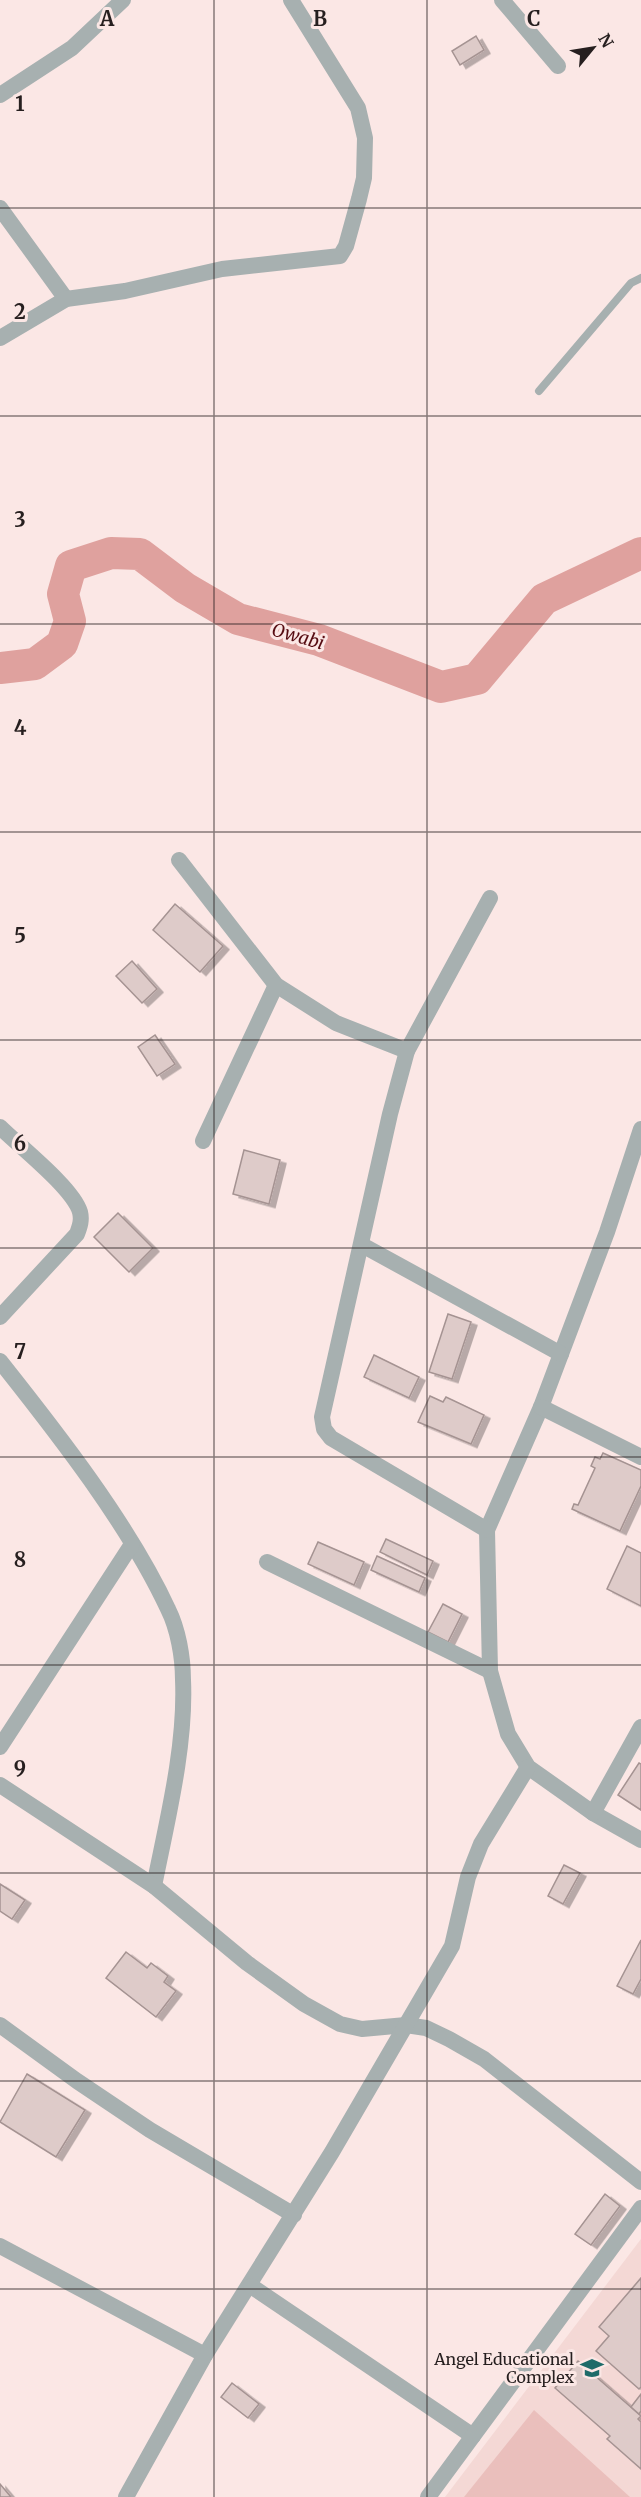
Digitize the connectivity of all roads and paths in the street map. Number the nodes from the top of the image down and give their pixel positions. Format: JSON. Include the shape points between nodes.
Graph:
{"nodes":[{"id":1,"x":123,"y":0,"type":"edge"},
{"id":2,"x":291,"y":0,"type":"edge"},
{"id":3,"x":502,"y":0,"type":"edge"},
{"id":4,"x":558,"y":66,"type":"dead end"},
{"id":5,"x":0,"y":95,"type":"edge"},
{"id":6,"x":0,"y":208,"type":"edge"},
{"id":7,"x":641,"y":279,"type":"edge"},
{"id":8,"x":66,"y":299,"type":"junction"},
{"id":9,"x":0,"y":338,"type":"edge"},
{"id":10,"x":539,"y":391,"type":"dead end"},
{"id":11,"x":179,"y":860,"type":"dead end"},
{"id":12,"x":490,"y":898,"type":"dead end"},
{"id":13,"x":276,"y":985,"type":"junction"},
{"id":14,"x":407,"y":1052,"type":"junction"},
{"id":15,"x":0,"y":1127,"type":"edge"},
{"id":16,"x":641,"y":1129,"type":"edge"},
{"id":17,"x":203,"y":1141,"type":"dead end"},
{"id":18,"x":363,"y":1245,"type":"junction"},
{"id":19,"x":0,"y":1317,"type":"edge"},
{"id":20,"x":561,"y":1354,"type":"junction"},
{"id":21,"x":0,"y":1360,"type":"edge"},
{"id":22,"x":542,"y":1407,"type":"junction"},
{"id":23,"x":641,"y":1457,"type":"edge"},
{"id":24,"x":487,"y":1530,"type":"junction"},
{"id":25,"x":132,"y":1544,"type":"junction"},
{"id":26,"x":267,"y":1562,"type":"dead end"},
{"id":27,"x":490,"y":1671,"type":"junction"},
{"id":28,"x":641,"y":1727,"type":"edge"},
{"id":29,"x":0,"y":1747,"type":"edge"},
{"id":30,"x":528,"y":1767,"type":"junction"},
{"id":31,"x":0,"y":1785,"type":"edge"},
{"id":32,"x":593,"y":1813,"type":"junction"},
{"id":33,"x":641,"y":1840,"type":"edge"},
{"id":34,"x":154,"y":1886,"type":"junction"},
{"id":35,"x":0,"y":2025,"type":"edge"},
{"id":36,"x":406,"y":2025,"type":"junction"},
{"id":37,"x":641,"y":2182,"type":"edge"},
{"id":38,"x":641,"y":2208,"type":"edge"},
{"id":39,"x":294,"y":2215,"type":"junction"},
{"id":40,"x":0,"y":2246,"type":"edge"},
{"id":41,"x":251,"y":2286,"type":"junction"},
{"id":42,"x":206,"y":2355,"type":"junction"},
{"id":43,"x":473,"y":2436,"type":"junction"},
{"id":44,"x":126,"y":2497,"type":"edge"},
{"id":45,"x":428,"y":2497,"type":"edge"}],
"edges":[{"from":1,"to":5,"type":"street","via":[[72,48]]},
{"from":2,"to":8,"type":"street","via":[[358,108],[365,138],[364,178],[343,252],[334,258],[222,269],[125,291]]},
{"from":3,"to":4,"type":"street"},
{"from":6,"to":8,"type":"street"},
{"from":7,"to":10,"type":"lane","via":[[632,283]]},
{"from":8,"to":9,"type":"street"},
{"from":11,"to":13,"type":"street"},
{"from":12,"to":14,"type":"street"},
{"from":13,"to":14,"type":"street","via":[[336,1023]]},
{"from":13,"to":17,"type":"street"},
{"from":14,"to":18,"type":"street"},
{"from":15,"to":19,"type":"street","via":[[72,1196],[81,1222],[77,1234]]},
{"from":16,"to":20,"type":"street"},
{"from":18,"to":20,"type":"street"},
{"from":18,"to":24,"type":"street","via":[[322,1417],[324,1429],[331,1438]]},
{"from":20,"to":22,"type":"street"},
{"from":21,"to":25,"type":"street"},
{"from":22,"to":23,"type":"street"},
{"from":22,"to":24,"type":"street"},
{"from":24,"to":27,"type":"street"},
{"from":25,"to":29,"type":"street"},
{"from":25,"to":34,"type":"street","via":[[169,1610],[184,1680],[175,1774]]},
{"from":26,"to":27,"type":"street"},
{"from":27,"to":30,"type":"street","via":[[508,1734]]},
{"from":28,"to":32,"type":"street"},
{"from":30,"to":32,"type":"street"},
{"from":30,"to":36,"type":"street","via":[[481,1844],[468,1876],[452,1946]]},
{"from":31,"to":34,"type":"street"},
{"from":32,"to":33,"type":"street"},
{"from":34,"to":36,"type":"street","via":[[247,1963],[304,2004],[340,2024],[362,2029]]},
{"from":35,"to":39,"type":"street","via":[[150,2130]]},
{"from":36,"to":37,"type":"street","via":[[426,2028],[484,2059]]},
{"from":36,"to":39,"type":"street"},
{"from":38,"to":43,"type":"street"},
{"from":39,"to":41,"type":"street"},
{"from":40,"to":42,"type":"street"},
{"from":41,"to":42,"type":"street"},
{"from":41,"to":43,"type":"street"},
{"from":42,"to":44,"type":"street"},
{"from":43,"to":45,"type":"street"}]}
